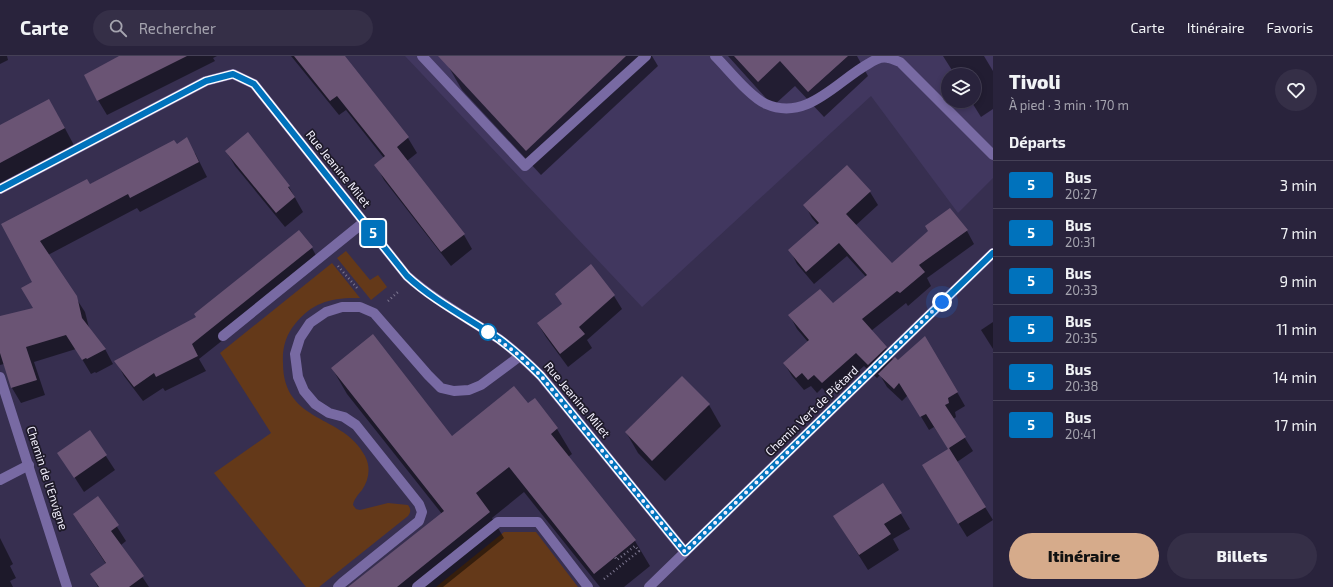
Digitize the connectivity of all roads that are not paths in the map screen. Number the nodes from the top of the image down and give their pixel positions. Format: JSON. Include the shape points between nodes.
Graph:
{"nodes":[{"id":1,"x":422,"y":56,"type":"edge"},
{"id":2,"x":646,"y":56,"type":"edge"},
{"id":3,"x":715,"y":56,"type":"edge"},
{"id":4,"x":993,"y":155,"type":"edge"},
{"id":5,"x":0,"y":189,"type":"edge"},
{"id":6,"x":364,"y":222,"type":"junction"},
{"id":7,"x":993,"y":253,"type":"edge"},
{"id":8,"x":223,"y":336,"type":"dead end"},
{"id":9,"x":520,"y":356,"type":"junction"},
{"id":10,"x":0,"y":377,"type":"edge"},
{"id":11,"x":29,"y":465,"type":"junction"},
{"id":12,"x":0,"y":480,"type":"edge"},
{"id":13,"x":685,"y":552,"type":"junction"},
{"id":14,"x":67,"y":587,"type":"edge"},
{"id":15,"x":338,"y":587,"type":"edge"},
{"id":16,"x":417,"y":587,"type":"edge"},
{"id":17,"x":588,"y":587,"type":"edge"},
{"id":18,"x":649,"y":587,"type":"edge"}],
"edges":[{"from":1,"to":2,"type":"street","via":[[525,166]]},
{"from":3,"to":4,"type":"street","via":[[766,104],[791,109],[819,99],[864,66],[876,59],[888,57],[900,62]]},
{"from":5,"to":6,"type":"street","name":"Rue Jeanine Milet","via":[[206,81],[233,74],[254,84]]},
{"from":6,"to":8,"type":"street"},
{"from":6,"to":9,"type":"street","name":"Rue Jeanine Milet","via":[[419,287]]},
{"from":7,"to":13,"type":"street","name":"Chemin Vert de Piétard"},
{"from":9,"to":13,"type":"street","name":"Rue Jeanine Milet","via":[[541,376]]},
{"from":9,"to":15,"type":"street","via":[[482,384],[469,390],[454,391],[441,388],[428,376],[374,313],[360,307],[342,307],[326,312],[310,323],[300,338],[295,354],[298,377],[304,392],[329,413],[344,417],[356,425],[419,504],[422,512],[419,521]]},
{"from":10,"to":11,"type":"street","name":"Chemin de l'Envigne"},
{"from":11,"to":12,"type":"street"},
{"from":11,"to":14,"type":"street","name":"Chemin de l'Envigne"},
{"from":13,"to":18,"type":"street","name":"Chemin Vert de Piétard"},
{"from":16,"to":17,"type":"street","via":[[498,522],[538,522]]}]}
